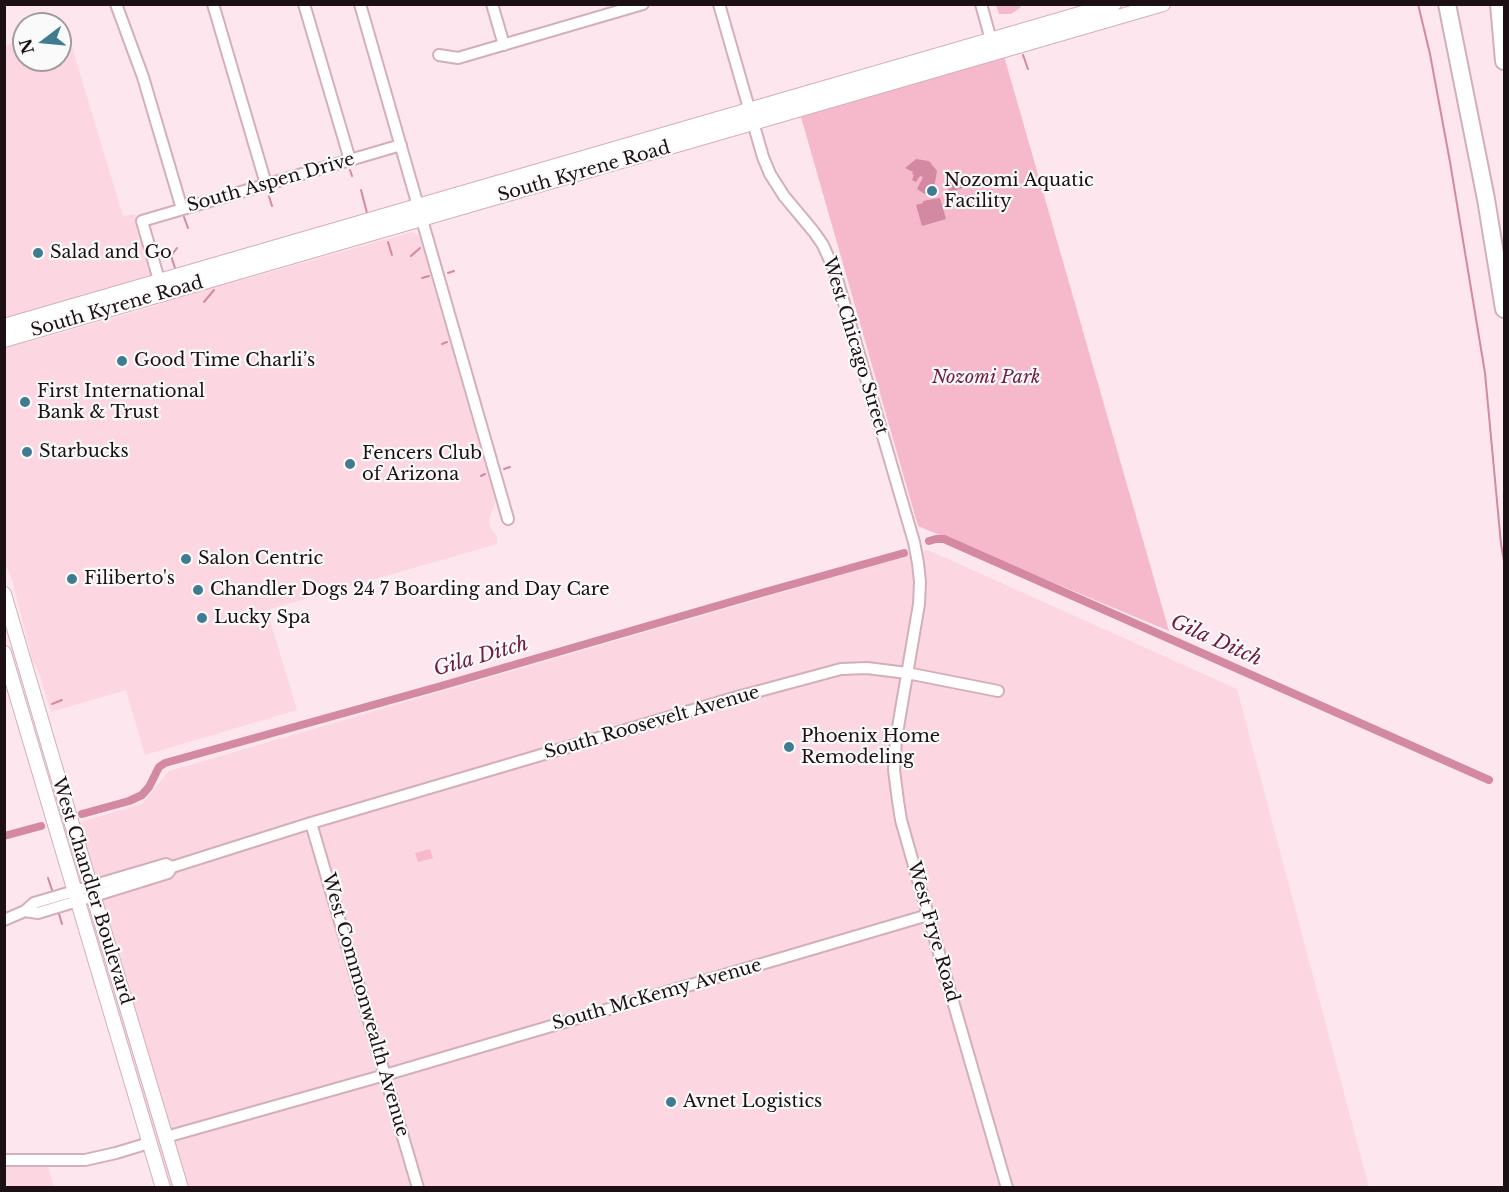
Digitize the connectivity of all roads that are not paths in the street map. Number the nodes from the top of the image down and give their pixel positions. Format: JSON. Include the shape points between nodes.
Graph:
{"nodes":[{"id":1,"x":116,"y":4,"type":"edge"},
{"id":2,"x":213,"y":4,"type":"edge"},
{"id":3,"x":304,"y":4,"type":"edge"},
{"id":4,"x":360,"y":4,"type":"edge"},
{"id":5,"x":492,"y":4,"type":"edge"},
{"id":6,"x":643,"y":4,"type":"edge"},
{"id":7,"x":719,"y":4,"type":"edge"},
{"id":8,"x":981,"y":4,"type":"edge"},
{"id":9,"x":1114,"y":4,"type":"edge"},
{"id":10,"x":1163,"y":4,"type":"edge"},
{"id":11,"x":1447,"y":4,"type":"edge"},
{"id":12,"x":1499,"y":4,"type":"edge"},
{"id":13,"x":607,"y":10,"type":"edge"},
{"id":14,"x":504,"y":45,"type":"junction"},
{"id":15,"x":993,"y":47,"type":"junction"},
{"id":16,"x":439,"y":55,"type":"dead end"},
{"id":17,"x":1504,"y":61,"type":"edge"},
{"id":18,"x":751,"y":116,"type":"junction"},
{"id":19,"x":401,"y":145,"type":"junction"},
{"id":20,"x":350,"y":160,"type":"junction"},
{"id":21,"x":266,"y":184,"type":"junction"},
{"id":22,"x":182,"y":209,"type":"junction"},
{"id":23,"x":420,"y":213,"type":"junction"},
{"id":24,"x":161,"y":287,"type":"junction"},
{"id":25,"x":1504,"y":309,"type":"edge"},
{"id":26,"x":51,"y":313,"type":"junction"},
{"id":27,"x":78,"y":318,"type":"junction"},
{"id":28,"x":4,"y":326,"type":"edge"},
{"id":29,"x":4,"y":340,"type":"edge"},
{"id":30,"x":508,"y":519,"type":"dead end"},
{"id":31,"x":4,"y":594,"type":"edge"},
{"id":32,"x":4,"y":653,"type":"edge"},
{"id":33,"x":907,"y":673,"type":"junction"},
{"id":34,"x":998,"y":691,"type":"dead end"},
{"id":35,"x":311,"y":823,"type":"junction"},
{"id":36,"x":93,"y":891,"type":"junction"},
{"id":37,"x":77,"y":896,"type":"junction"},
{"id":38,"x":928,"y":915,"type":"junction"},
{"id":39,"x":4,"y":920,"type":"edge"},
{"id":40,"x":385,"y":1075,"type":"junction"},
{"id":41,"x":166,"y":1137,"type":"junction"},
{"id":42,"x":149,"y":1143,"type":"junction"},
{"id":43,"x":4,"y":1160,"type":"edge"},
{"id":44,"x":163,"y":1188,"type":"edge"},
{"id":45,"x":181,"y":1188,"type":"edge"},
{"id":46,"x":418,"y":1188,"type":"edge"},
{"id":47,"x":1007,"y":1188,"type":"edge"}],
"edges":[{"from":1,"to":22,"type":"street","via":[[143,77]]},
{"from":2,"to":21,"type":"street"},
{"from":3,"to":20,"type":"street"},
{"from":4,"to":19,"type":"street"},
{"from":5,"to":14,"type":"street"},
{"from":6,"to":13,"type":"street"},
{"from":7,"to":18,"type":"street","name":"West Chicago Street"},
{"from":8,"to":15,"type":"street"},
{"from":9,"to":15,"type":"main road","name":"South Kyrene Road"},
{"from":10,"to":15,"type":"main road","name":"South Kyrene Road"},
{"from":11,"to":25,"type":"highway"},
{"from":12,"to":17,"type":"highway"},
{"from":13,"to":14,"type":"street"},
{"from":14,"to":16,"type":"street","via":[[458,58]]},
{"from":15,"to":18,"type":"main road","name":"South Kyrene Road"},
{"from":18,"to":23,"type":"main road","name":"South Kyrene Road"},
{"from":18,"to":33,"type":"street","name":"West Chicago Street","via":[[770,174],[819,238],[835,272],[914,542],[919,604]]},
{"from":19,"to":20,"type":"street","name":"South Aspen Drive"},
{"from":19,"to":23,"type":"street"},
{"from":20,"to":21,"type":"street","name":"South Aspen Drive"},
{"from":21,"to":22,"type":"street","name":"South Aspen Drive"},
{"from":22,"to":24,"type":"street","name":"South Aspen Drive","via":[[142,220]]},
{"from":23,"to":24,"type":"main road","name":"South Kyrene Road"},
{"from":23,"to":30,"type":"street"},
{"from":24,"to":26,"type":"main road","name":"South Kyrene Road"},
{"from":24,"to":27,"type":"main road","name":"South Kyrene Road"},
{"from":26,"to":27,"type":"main road","via":[[68,313]]},
{"from":26,"to":28,"type":"main road","name":"South Kyrene Road"},
{"from":27,"to":29,"type":"main road","name":"South Kyrene Road"},
{"from":31,"to":36,"type":"main road","name":"West Chandler Boulevard"},
{"from":32,"to":37,"type":"main road","name":"West Chandler Boulevard"},
{"from":33,"to":34,"type":"street","name":"South Roosevelt Avenue"},
{"from":33,"to":35,"type":"street","name":"South Roosevelt Avenue","via":[[841,669]]},
{"from":33,"to":38,"type":"street","name":"West Frye Road","via":[[894,770],[901,820]]},
{"from":35,"to":36,"type":"street","name":"South Roosevelt Avenue","via":[[172,867],[168,873]]},
{"from":35,"to":40,"type":"street","name":"West Commonwealth Avenue"},
{"from":36,"to":37,"type":"street","name":"South Roosevelt Avenue"},
{"from":36,"to":41,"type":"main road","name":"West Chandler Boulevard"},
{"from":37,"to":39,"type":"street","name":"South Roosevelt Avenue","via":[[34,903]]},
{"from":37,"to":42,"type":"main road","name":"West Chandler Boulevard"},
{"from":38,"to":40,"type":"street","name":"South McKemy Avenue"},
{"from":38,"to":47,"type":"street","name":"West Frye Road"},
{"from":40,"to":41,"type":"street","name":"South McKemy Avenue"},
{"from":40,"to":46,"type":"street","name":"West Commonwealth Avenue"},
{"from":41,"to":45,"type":"main road","name":"West Chandler Boulevard"},
{"from":42,"to":43,"type":"street","via":[[85,1160]]},
{"from":42,"to":44,"type":"main road","name":"West Chandler Boulevard"}]}
